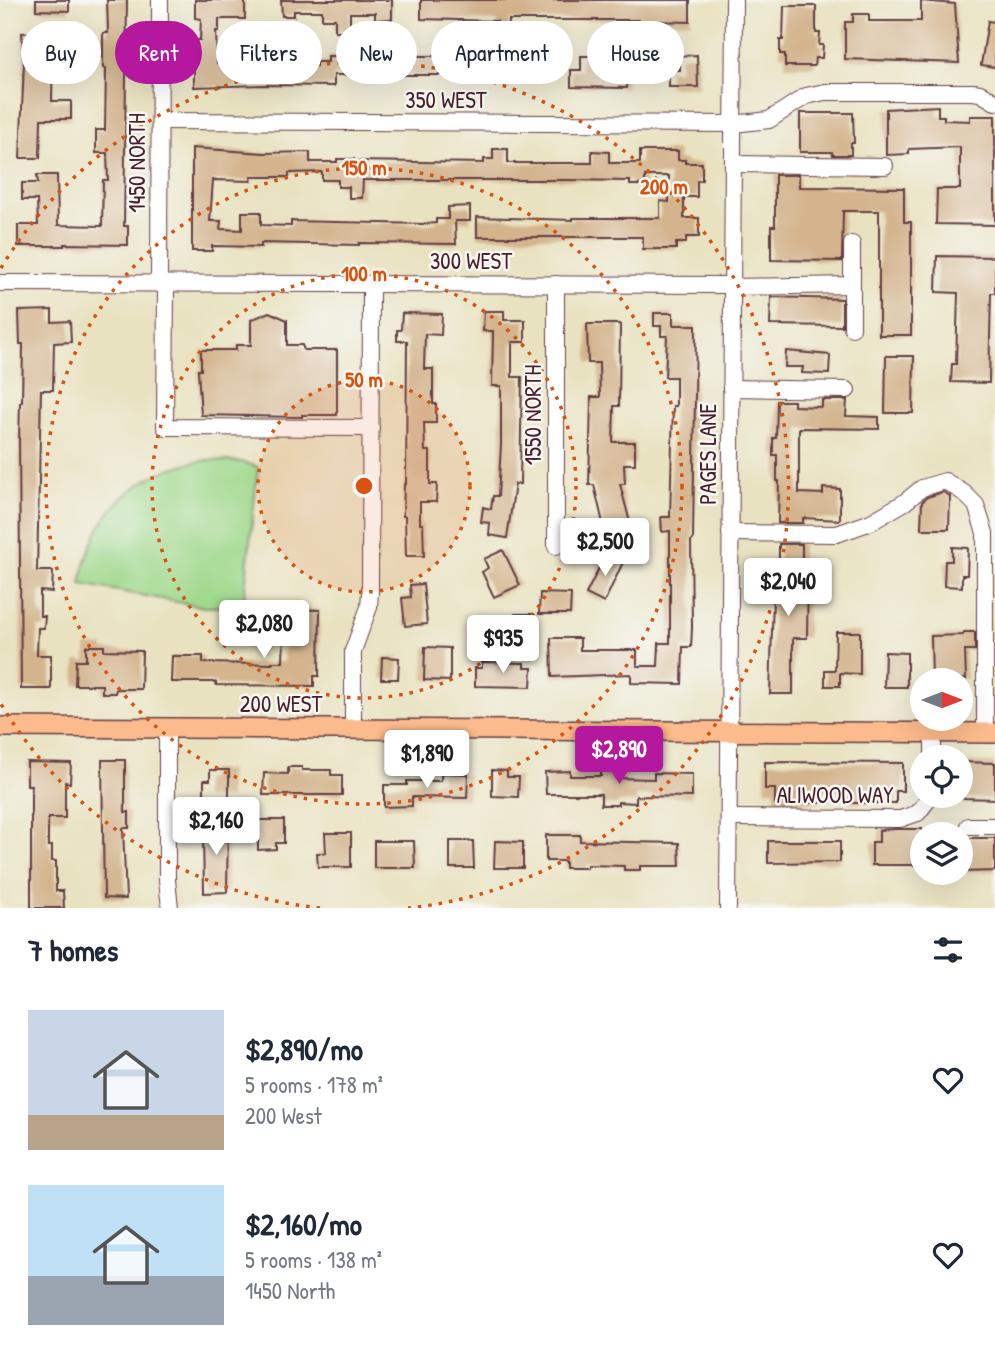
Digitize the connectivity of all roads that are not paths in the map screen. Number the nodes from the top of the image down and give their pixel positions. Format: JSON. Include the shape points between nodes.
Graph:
{"nodes":[{"id":1,"x":160,"y":0,"type":"edge"},
{"id":2,"x":734,"y":0,"type":"edge"},
{"id":3,"x":995,"y":102,"type":"edge"},
{"id":4,"x":160,"y":121,"type":"junction"},
{"id":5,"x":733,"y":124,"type":"junction"},
{"id":6,"x":733,"y":164,"type":"junction"},
{"id":7,"x":885,"y":166,"type":"dead end"},
{"id":8,"x":852,"y":244,"type":"dead end"},
{"id":9,"x":0,"y":283,"type":"edge"},
{"id":10,"x":162,"y":284,"type":"junction"},
{"id":11,"x":371,"y":284,"type":"junction"},
{"id":12,"x":556,"y":284,"type":"junction"},
{"id":13,"x":852,"y":285,"type":"junction"},
{"id":14,"x":732,"y":286,"type":"junction"},
{"id":15,"x":852,"y":328,"type":"dead end"},
{"id":16,"x":732,"y":388,"type":"junction"},
{"id":17,"x":847,"y":390,"type":"dead end"},
{"id":18,"x":371,"y":428,"type":"junction"},
{"id":19,"x":730,"y":533,"type":"junction"},
{"id":20,"x":556,"y":546,"type":"dead end"},
{"id":21,"x":0,"y":727,"type":"edge"},
{"id":22,"x":166,"y":727,"type":"junction"},
{"id":23,"x":353,"y":729,"type":"junction"},
{"id":24,"x":729,"y":731,"type":"junction"},
{"id":25,"x":910,"y":732,"type":"edge"},
{"id":26,"x":933,"y":732,"type":"joint"},
{"id":27,"x":990,"y":733,"type":"edge"},
{"id":28,"x":933,"y":745,"type":"edge"},
{"id":29,"x":922,"y":808,"type":"edge"},
{"id":30,"x":729,"y":818,"type":"junction"},
{"id":31,"x":973,"y":826,"type":"edge"},
{"id":32,"x":995,"y":826,"type":"edge"},
{"id":33,"x":170,"y":908,"type":"edge"},
{"id":34,"x":728,"y":908,"type":"edge"}],
"edges":[{"from":1,"to":4,"type":"street","name":"1450 NORTH"},
{"from":2,"to":5,"type":"street","name":"PAGES LANE"},
{"from":3,"to":5,"type":"street","name":"350 WEST","via":[[973,92],[825,92],[806,96],[769,120]]},
{"from":4,"to":5,"type":"street","name":"350 WEST"},
{"from":4,"to":10,"type":"street","name":"1450 NORTH"},
{"from":5,"to":6,"type":"street","name":"PAGES LANE"},
{"from":6,"to":7,"type":"street"},
{"from":6,"to":14,"type":"street","name":"PAGES LANE"},
{"from":8,"to":13,"type":"street"},
{"from":9,"to":10,"type":"street","name":"300 WEST"},
{"from":10,"to":11,"type":"street","name":"300 WEST"},
{"from":10,"to":18,"type":"street","name":"1450 NORTH","via":[[165,427]]},
{"from":11,"to":12,"type":"street","name":"300 WEST"},
{"from":11,"to":18,"type":"street"},
{"from":12,"to":14,"type":"street","name":"300 WEST"},
{"from":12,"to":20,"type":"street","name":"1550 NORTH"},
{"from":13,"to":14,"type":"street","name":"300 WEST"},
{"from":13,"to":15,"type":"street"},
{"from":14,"to":16,"type":"street","name":"PAGES LANE"},
{"from":16,"to":17,"type":"street"},
{"from":16,"to":19,"type":"street","name":"PAGES LANE"},
{"from":18,"to":23,"type":"street","via":[[370,600],[354,651]]},
{"from":19,"to":24,"type":"street","name":"PAGES LANE"},
{"from":19,"to":27,"type":"street","via":[[837,534],[871,522],[939,481],[964,493],[976,505],[985,533]]},
{"from":21,"to":22,"type":"main road","name":"200 WEST"},
{"from":22,"to":23,"type":"main road","name":"200 WEST"},
{"from":22,"to":33,"type":"street"},
{"from":23,"to":24,"type":"main road","name":"200 WEST"},
{"from":24,"to":25,"type":"main road","name":"200 WEST"},
{"from":24,"to":30,"type":"street","name":"PAGES LANE"},
{"from":26,"to":27,"type":"main road"},
{"from":26,"to":28,"type":"street"},
{"from":29,"to":30,"type":"street","name":"ALIWOOD WAY","via":[[900,819]]},
{"from":30,"to":34,"type":"street","name":"PAGES LANE"},
{"from":31,"to":32,"type":"street"}]}
